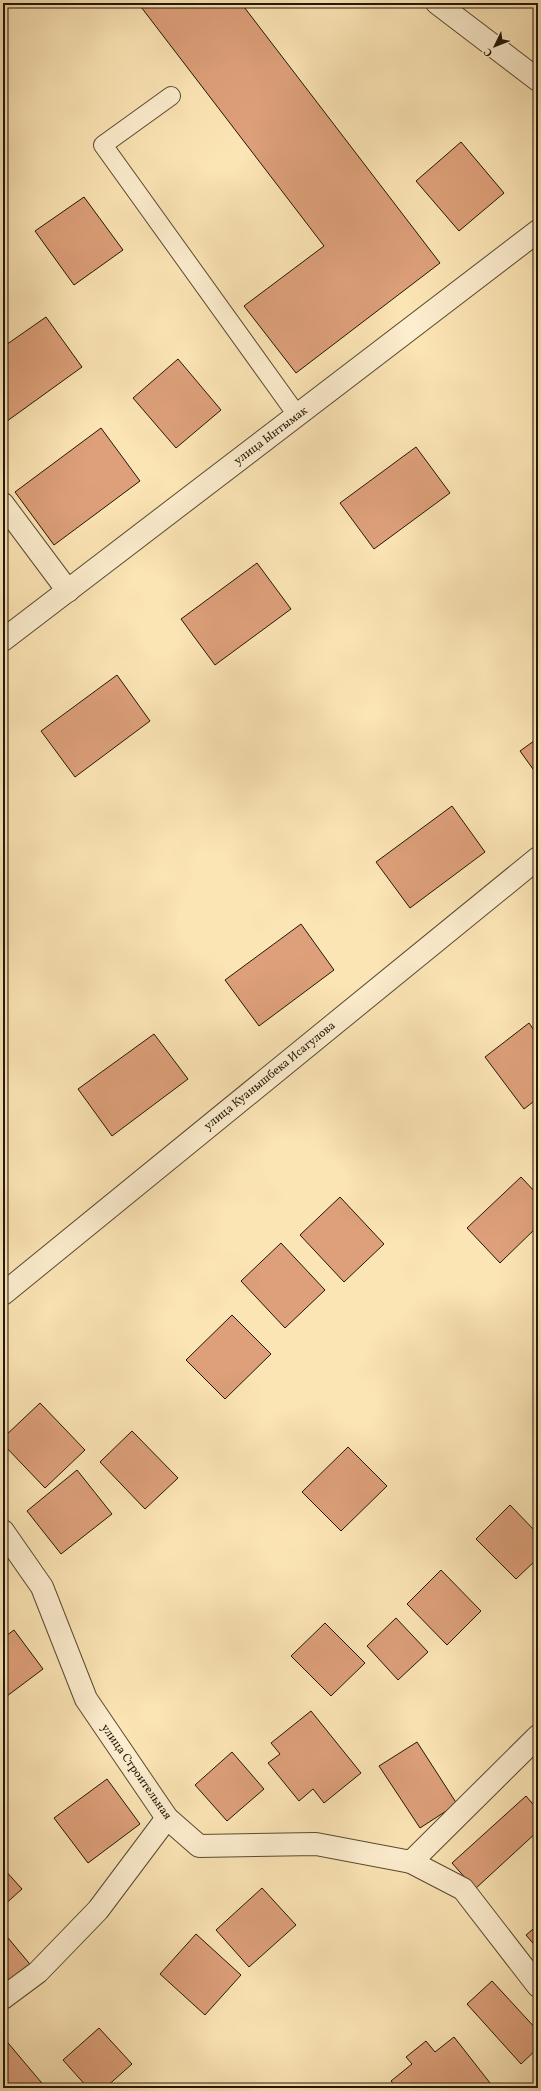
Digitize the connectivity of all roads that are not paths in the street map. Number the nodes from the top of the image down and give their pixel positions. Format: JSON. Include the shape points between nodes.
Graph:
{"nodes":[{"id":1,"x":437,"y":3,"type":"edge"},
{"id":2,"x":538,"y":80,"type":"edge"},
{"id":3,"x":170,"y":96,"type":"dead end"},
{"id":4,"x":538,"y":231,"type":"edge"},
{"id":5,"x":297,"y":415,"type":"junction"},
{"id":6,"x":3,"y":504,"type":"edge"},
{"id":7,"x":68,"y":591,"type":"junction"},
{"id":8,"x":3,"y":640,"type":"edge"},
{"id":9,"x":538,"y":858,"type":"edge"},
{"id":10,"x":3,"y":1294,"type":"edge"},
{"id":11,"x":3,"y":1531,"type":"edge"},
{"id":12,"x":538,"y":1736,"type":"edge"},
{"id":13,"x":167,"y":1818,"type":"junction"},
{"id":14,"x":411,"y":1862,"type":"junction"},
{"id":15,"x":538,"y":1986,"type":"edge"},
{"id":16,"x":3,"y":1998,"type":"edge"}],
"edges":[{"from":1,"to":2,"type":"street"},
{"from":3,"to":5,"type":"lane","via":[[103,145]]},
{"from":4,"to":5,"type":"street","name":"улица Ынтымак"},
{"from":5,"to":7,"type":"street","name":"улица Ынтымак"},
{"from":6,"to":7,"type":"street"},
{"from":7,"to":8,"type":"street","name":"улица Ынтымак"},
{"from":9,"to":10,"type":"street","name":"улица Куанышбека Исагулова"},
{"from":11,"to":13,"type":"street","name":"улица Строительная","via":[[42,1587],[86,1699]]},
{"from":12,"to":14,"type":"street"},
{"from":13,"to":14,"type":"street","name":"улица Строительная","via":[[199,1846],[316,1844]]},
{"from":13,"to":16,"type":"street","via":[[98,1910],[38,1972]]},
{"from":14,"to":15,"type":"street","name":"улица Строительная","via":[[463,1889]]}]}
